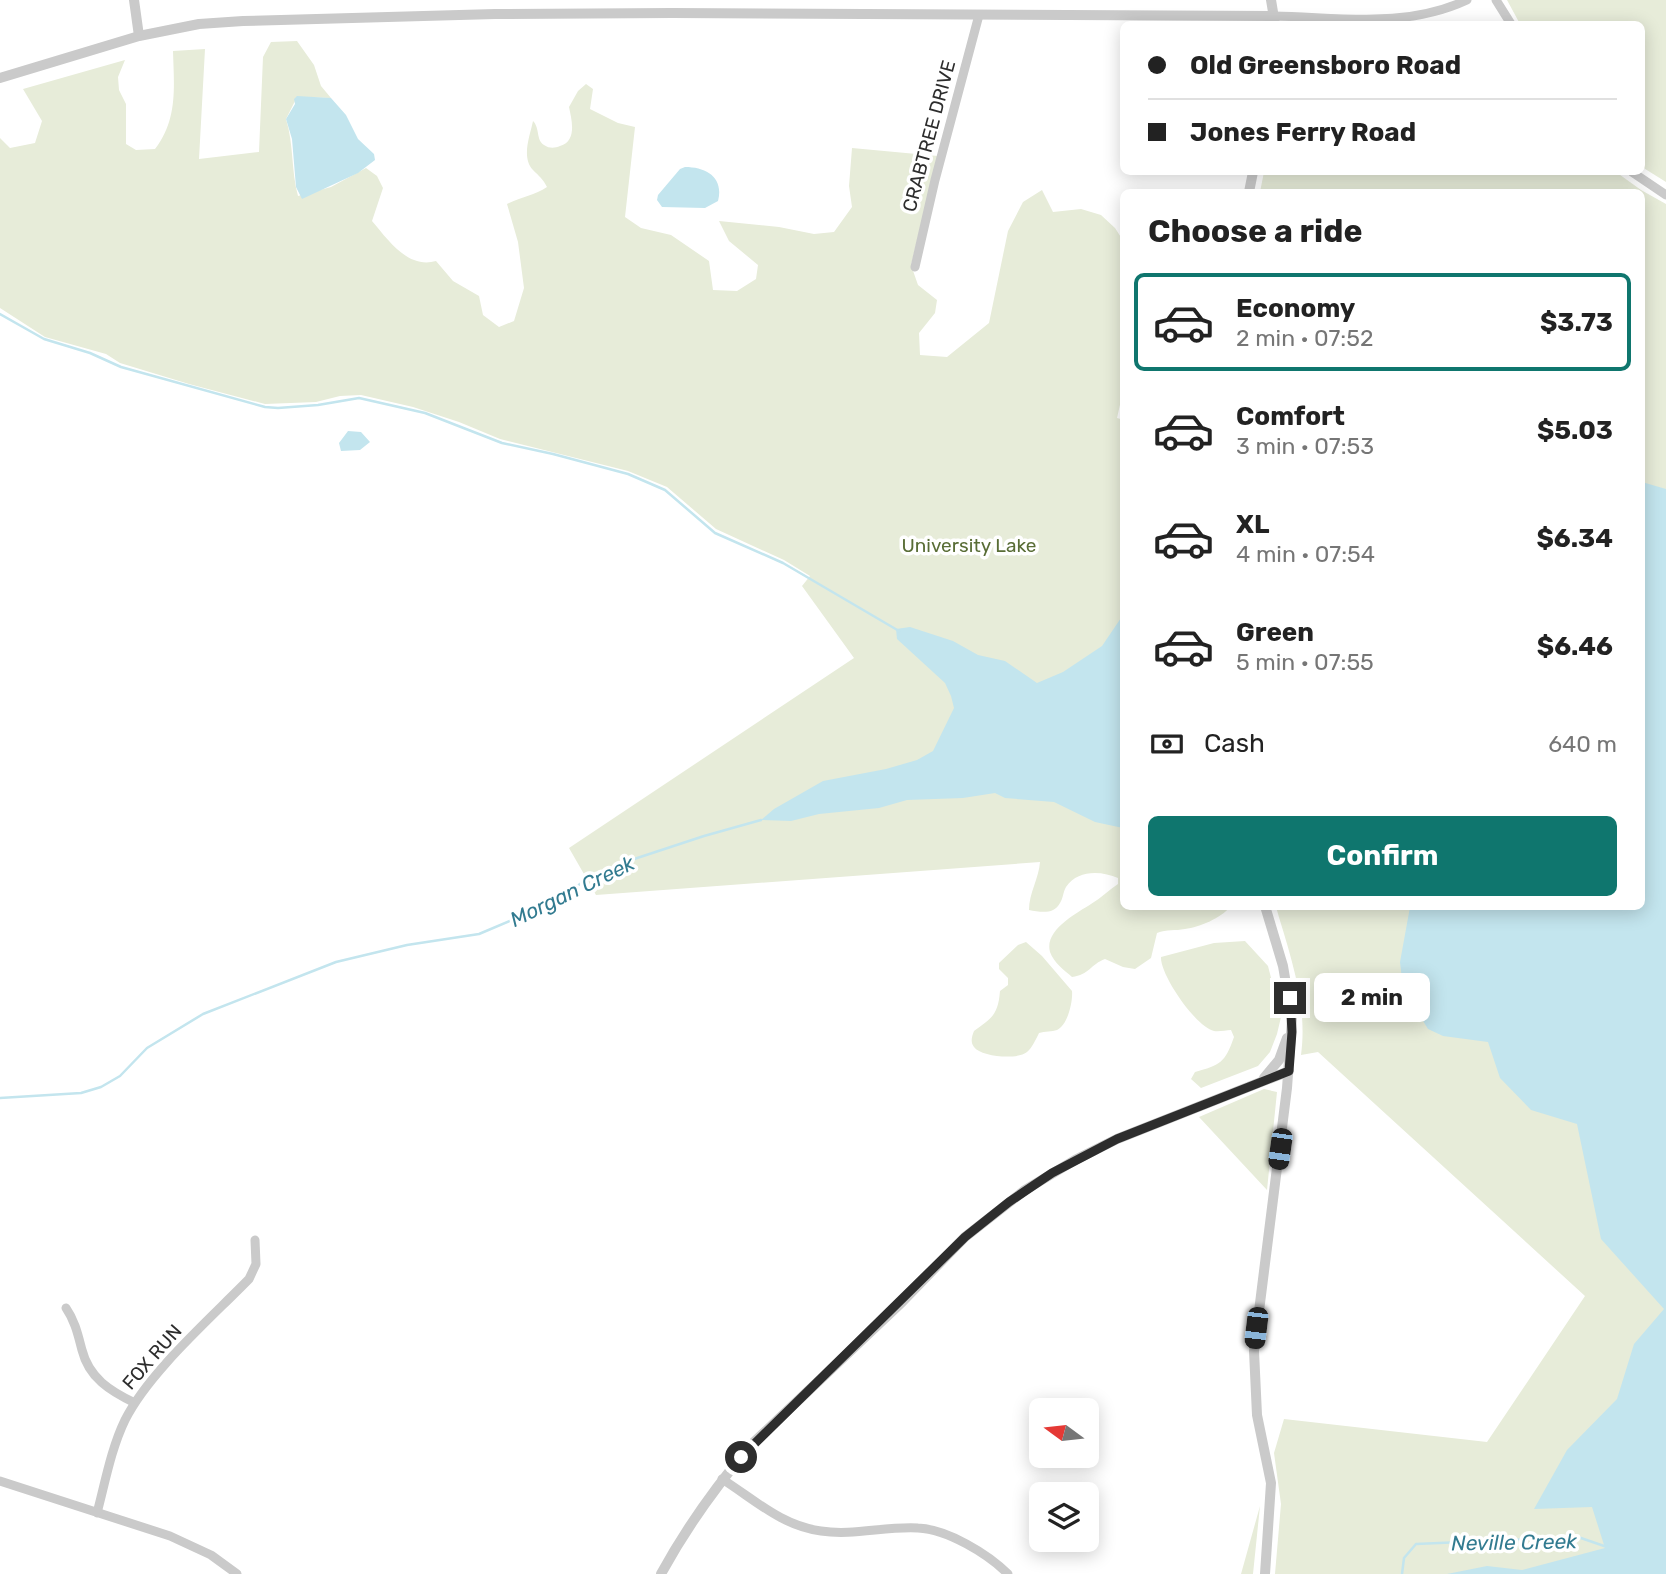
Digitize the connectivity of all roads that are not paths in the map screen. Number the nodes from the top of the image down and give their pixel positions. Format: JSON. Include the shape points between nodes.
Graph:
{"nodes":[{"id":1,"x":134,"y":0,"type":"edge"},
{"id":2,"x":1271,"y":0,"type":"edge"},
{"id":3,"x":1467,"y":0,"type":"edge"},
{"id":4,"x":1496,"y":0,"type":"edge"},
{"id":5,"x":979,"y":15,"type":"junction"},
{"id":6,"x":1274,"y":20,"type":"edge"},
{"id":7,"x":1509,"y":21,"type":"edge"},
{"id":8,"x":139,"y":36,"type":"junction"},
{"id":9,"x":0,"y":78,"type":"edge"},
{"id":10,"x":1636,"y":175,"type":"edge"},
{"id":11,"x":1666,"y":195,"type":"edge"},
{"id":12,"x":915,"y":267,"type":"dead end"},
{"id":13,"x":1266,"y":910,"type":"edge"},
{"id":14,"x":1292,"y":1019,"type":"junction"},
{"id":15,"x":1289,"y":1071,"type":"junction"},
{"id":16,"x":1259,"y":1083,"type":"junction"},
{"id":17,"x":255,"y":1240,"type":"dead end"},
{"id":18,"x":66,"y":1308,"type":"dead end"},
{"id":19,"x":135,"y":1403,"type":"junction"},
{"id":20,"x":722,"y":1479,"type":"junction"},
{"id":21,"x":0,"y":1481,"type":"edge"},
{"id":22,"x":97,"y":1513,"type":"junction"},
{"id":23,"x":237,"y":1574,"type":"edge"},
{"id":24,"x":661,"y":1574,"type":"edge"},
{"id":25,"x":1007,"y":1574,"type":"edge"},
{"id":26,"x":1265,"y":1574,"type":"edge"}],
"edges":[{"from":1,"to":8,"type":"street"},
{"from":2,"to":6,"type":"street"},
{"from":3,"to":6,"type":"street","via":[[1399,19]]},
{"from":4,"to":7,"type":"street"},
{"from":5,"to":6,"type":"street"},
{"from":5,"to":8,"type":"street","via":[[509,14],[243,21]]},
{"from":5,"to":12,"type":"street","name":"CRABTREE DRIVE"},
{"from":8,"to":9,"type":"street"},
{"from":10,"to":11,"type":"street"},
{"from":13,"to":14,"type":"street"},
{"from":14,"to":15,"type":"street"},
{"from":14,"to":16,"type":"street","via":[[1276,1065]]},
{"from":15,"to":16,"type":"street"},
{"from":15,"to":26,"type":"street","via":[[1254,1351],[1257,1415],[1271,1483]]},
{"from":16,"to":20,"type":"street","via":[[1105,1144],[1009,1202],[965,1237],[776,1420]]},
{"from":17,"to":19,"type":"street","name":"FOX RUN","via":[[256,1264],[249,1279]]},
{"from":18,"to":19,"type":"street","via":[[93,1374],[107,1388]]},
{"from":19,"to":22,"type":"street","name":"FOX RUN","via":[[117,1439]]},
{"from":20,"to":24,"type":"street"},
{"from":20,"to":25,"type":"street","via":[[793,1524],[821,1532],[920,1528],[963,1542]]},
{"from":21,"to":22,"type":"street"},
{"from":22,"to":23,"type":"street","via":[[191,1545]]}]}
